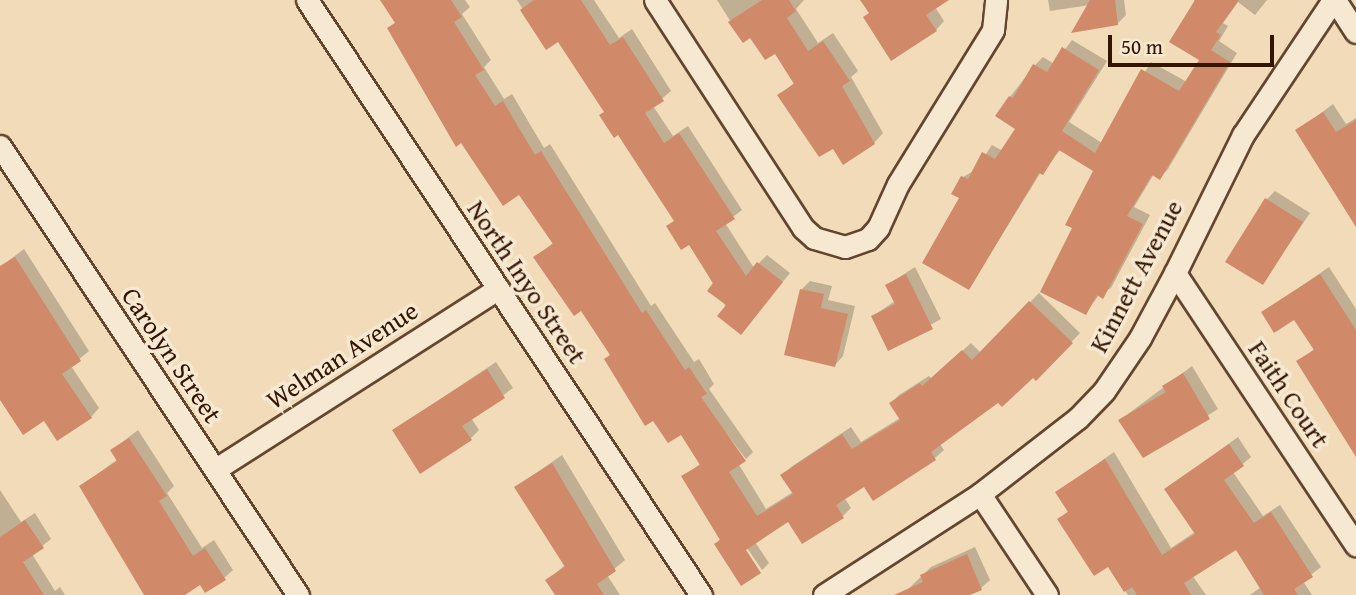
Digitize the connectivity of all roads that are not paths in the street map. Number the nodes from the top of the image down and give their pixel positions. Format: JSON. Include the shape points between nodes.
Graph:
{"nodes":[{"id":1,"x":307,"y":0,"type":"edge"},
{"id":2,"x":655,"y":0,"type":"edge"},
{"id":3,"x":996,"y":0,"type":"edge"},
{"id":4,"x":1334,"y":0,"type":"edge"},
{"id":5,"x":1356,"y":32,"type":"edge"},
{"id":6,"x":0,"y":146,"type":"edge"},
{"id":7,"x":1175,"y":274,"type":"junction"},
{"id":8,"x":498,"y":289,"type":"junction"},
{"id":9,"x":216,"y":469,"type":"junction"},
{"id":10,"x":980,"y":494,"type":"junction"},
{"id":11,"x":1356,"y":545,"type":"edge"},
{"id":12,"x":298,"y":595,"type":"edge"},
{"id":13,"x":701,"y":595,"type":"edge"},
{"id":14,"x":824,"y":595,"type":"edge"},
{"id":15,"x":1047,"y":595,"type":"edge"}],
"edges":[{"from":1,"to":8,"type":"street","name":"North Inyo Street"},
{"from":2,"to":3,"type":"street","via":[[803,228],[814,238],[845,247],[868,239],[878,228],[898,184],[993,30]]},
{"from":4,"to":5,"type":"street"},
{"from":4,"to":7,"type":"street","name":"Kinnett Avenue","via":[[1243,135]]},
{"from":6,"to":9,"type":"street","name":"Carolyn Street"},
{"from":7,"to":10,"type":"street","name":"Kinnett Avenue","via":[[1104,391],[1078,418]]},
{"from":7,"to":11,"type":"street","name":"Faith Court"},
{"from":8,"to":9,"type":"street","name":"Welman Avenue"},
{"from":8,"to":13,"type":"street","name":"North Inyo Street"},
{"from":9,"to":12,"type":"street","name":"Carolyn Street"},
{"from":10,"to":14,"type":"street","name":"Kinnett Avenue"},
{"from":10,"to":15,"type":"street"}]}
